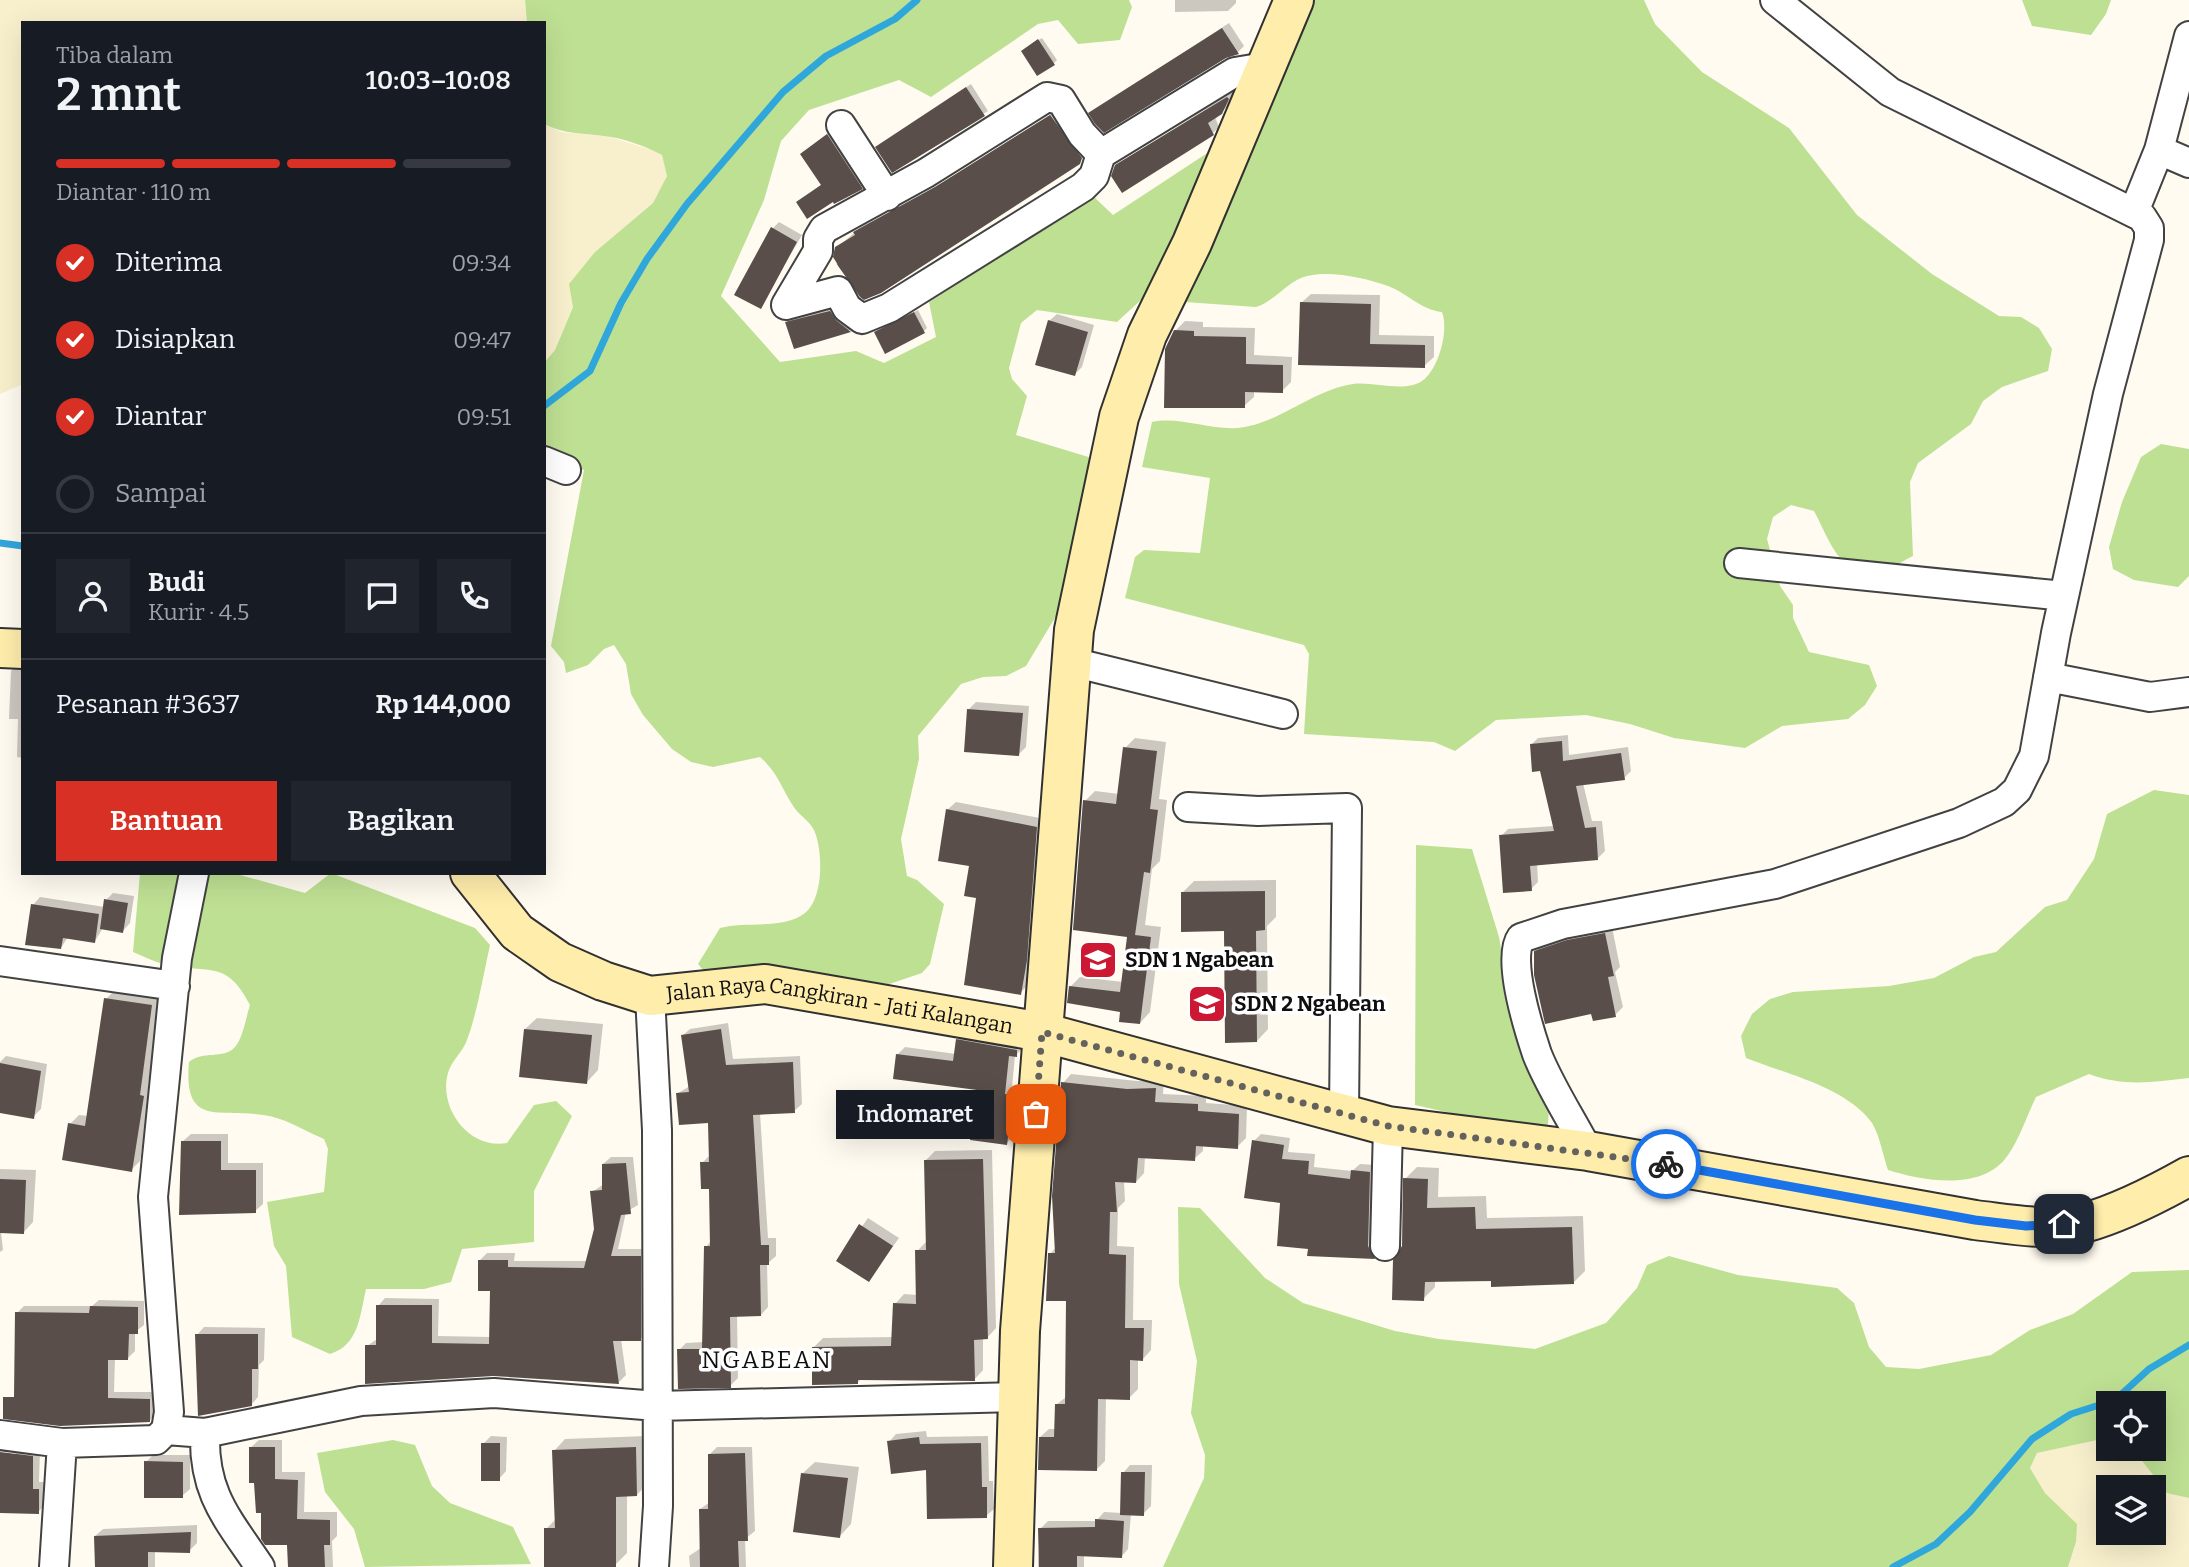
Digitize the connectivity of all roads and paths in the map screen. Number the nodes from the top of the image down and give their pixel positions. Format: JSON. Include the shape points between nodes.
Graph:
{"nodes":[{"id":1,"x":1294,"y":0,"type":"edge"},
{"id":2,"x":1775,"y":0,"type":"edge"},
{"id":3,"x":2189,"y":36,"type":"edge"},
{"id":4,"x":1265,"y":67,"type":"junction"},
{"id":5,"x":841,"y":125,"type":"dead end"},
{"id":6,"x":2159,"y":150,"type":"junction"},
{"id":7,"x":1101,"y":154,"type":"junction"},
{"id":8,"x":2189,"y":163,"type":"edge"},
{"id":9,"x":887,"y":196,"type":"junction"},
{"id":10,"x":2134,"y":212,"type":"junction"},
{"id":11,"x":818,"y":251,"type":"junction"},
{"id":12,"x":838,"y":291,"type":"junction"},
{"id":13,"x":1738,"y":563,"type":"dead end"},
{"id":14,"x":2064,"y":596,"type":"junction"},
{"id":15,"x":0,"y":648,"type":"edge"},
{"id":16,"x":21,"y":649,"type":"edge"},
{"id":17,"x":1072,"y":662,"type":"junction"},
{"id":18,"x":2048,"y":677,"type":"junction"},
{"id":19,"x":2189,"y":692,"type":"edge"},
{"id":20,"x":1283,"y":714,"type":"dead end"},
{"id":21,"x":1188,"y":807,"type":"dead end"},
{"id":22,"x":194,"y":875,"type":"edge"},
{"id":23,"x":472,"y":875,"type":"edge"},
{"id":24,"x":0,"y":961,"type":"edge"},
{"id":25,"x":175,"y":986,"type":"junction"},
{"id":26,"x":650,"y":996,"type":"junction"},
{"id":27,"x":1042,"y":1032,"type":"junction"},
{"id":28,"x":1344,"y":1114,"type":"junction"},
{"id":29,"x":1388,"y":1126,"type":"junction"},
{"id":30,"x":1588,"y":1151,"type":"junction"},
{"id":31,"x":2189,"y":1175,"type":"edge"},
{"id":32,"x":1385,"y":1245,"type":"dead end"},
{"id":33,"x":1018,"y":1397,"type":"junction"},
{"id":34,"x":657,"y":1406,"type":"junction"},
{"id":35,"x":166,"y":1430,"type":"junction"},
{"id":36,"x":205,"y":1433,"type":"junction"},
{"id":37,"x":0,"y":1435,"type":"edge"},
{"id":38,"x":62,"y":1443,"type":"junction"},
{"id":39,"x":54,"y":1567,"type":"edge"},
{"id":40,"x":260,"y":1567,"type":"edge"},
{"id":41,"x":654,"y":1567,"type":"edge"},
{"id":42,"x":1013,"y":1567,"type":"edge"}],
"edges":[{"from":1,"to":4,"type":"street"},
{"from":2,"to":10,"type":"street","via":[[1890,92]]},
{"from":3,"to":6,"type":"street"},
{"from":4,"to":7,"type":"street","via":[[1235,72]]},
{"from":4,"to":17,"type":"street","via":[[1192,243],[1147,335],[1119,417],[1074,630]]},
{"from":5,"to":9,"type":"street"},
{"from":6,"to":8,"type":"street"},
{"from":6,"to":10,"type":"street"},
{"from":7,"to":9,"type":"street","via":[[1060,100],[1047,97]]},
{"from":7,"to":12,"type":"street","via":[[1094,176],[1083,187],[889,307],[862,319],[847,308]]},
{"from":9,"to":11,"type":"street","via":[[824,229]]},
{"from":10,"to":14,"type":"street","via":[[2149,228],[2149,240],[2108,394]]},
{"from":11,"to":12,"type":"street"},
{"from":11,"to":12,"type":"street","via":[[786,305]]},
{"from":13,"to":14,"type":"street"},
{"from":14,"to":18,"type":"street"},
{"from":15,"to":16,"type":"street"},
{"from":17,"to":20,"type":"street"},
{"from":17,"to":27,"type":"street"},
{"from":18,"to":19,"type":"street","via":[[2150,697]]},
{"from":18,"to":30,"type":"street","via":[[2034,756],[2017,790],[2004,802],[1959,823],[1775,884],[1563,924],[1521,938],[1515,966],[1538,1055]]},
{"from":21,"to":28,"type":"street","via":[[1258,811],[1346,808]]},
{"from":22,"to":25,"type":"street"},
{"from":23,"to":26,"type":"street","name":"Jalan Raya Cangkiran - Jati Kalangan","via":[[517,932],[560,962]]},
{"from":24,"to":25,"type":"street"},
{"from":25,"to":35,"type":"street","via":[[153,1197],[169,1412]]},
{"from":26,"to":27,"type":"street","name":"Jalan Raya Cangkiran - Jati Kalangan","via":[[765,984]]},
{"from":26,"to":34,"type":"street","via":[[657,1130]]},
{"from":27,"to":28,"type":"street","name":"Jalan Raya Cangkiran - Jati Kalangan"},
{"from":27,"to":33,"type":"street"},
{"from":28,"to":29,"type":"street","name":"Jalan Raya Cangkiran - Jati Kalangan"},
{"from":29,"to":30,"type":"street","name":"Jalan Raya Cangkiran - Jati Kalangan"},
{"from":29,"to":32,"type":"street"},
{"from":30,"to":31,"type":"street","name":"Jalan Raya Cangkiran - Jati Kalangan","via":[[2026,1226],[2083,1223]]},
{"from":33,"to":34,"type":"street"},
{"from":33,"to":42,"type":"street"},
{"from":34,"to":36,"type":"street","via":[[494,1393],[416,1397],[361,1401]]},
{"from":34,"to":41,"type":"street"},
{"from":35,"to":36,"type":"street"},
{"from":35,"to":38,"type":"street","via":[[156,1440]]},
{"from":36,"to":40,"type":"street","via":[[206,1474],[213,1493]]},
{"from":37,"to":38,"type":"street"},
{"from":38,"to":39,"type":"street"}]}
